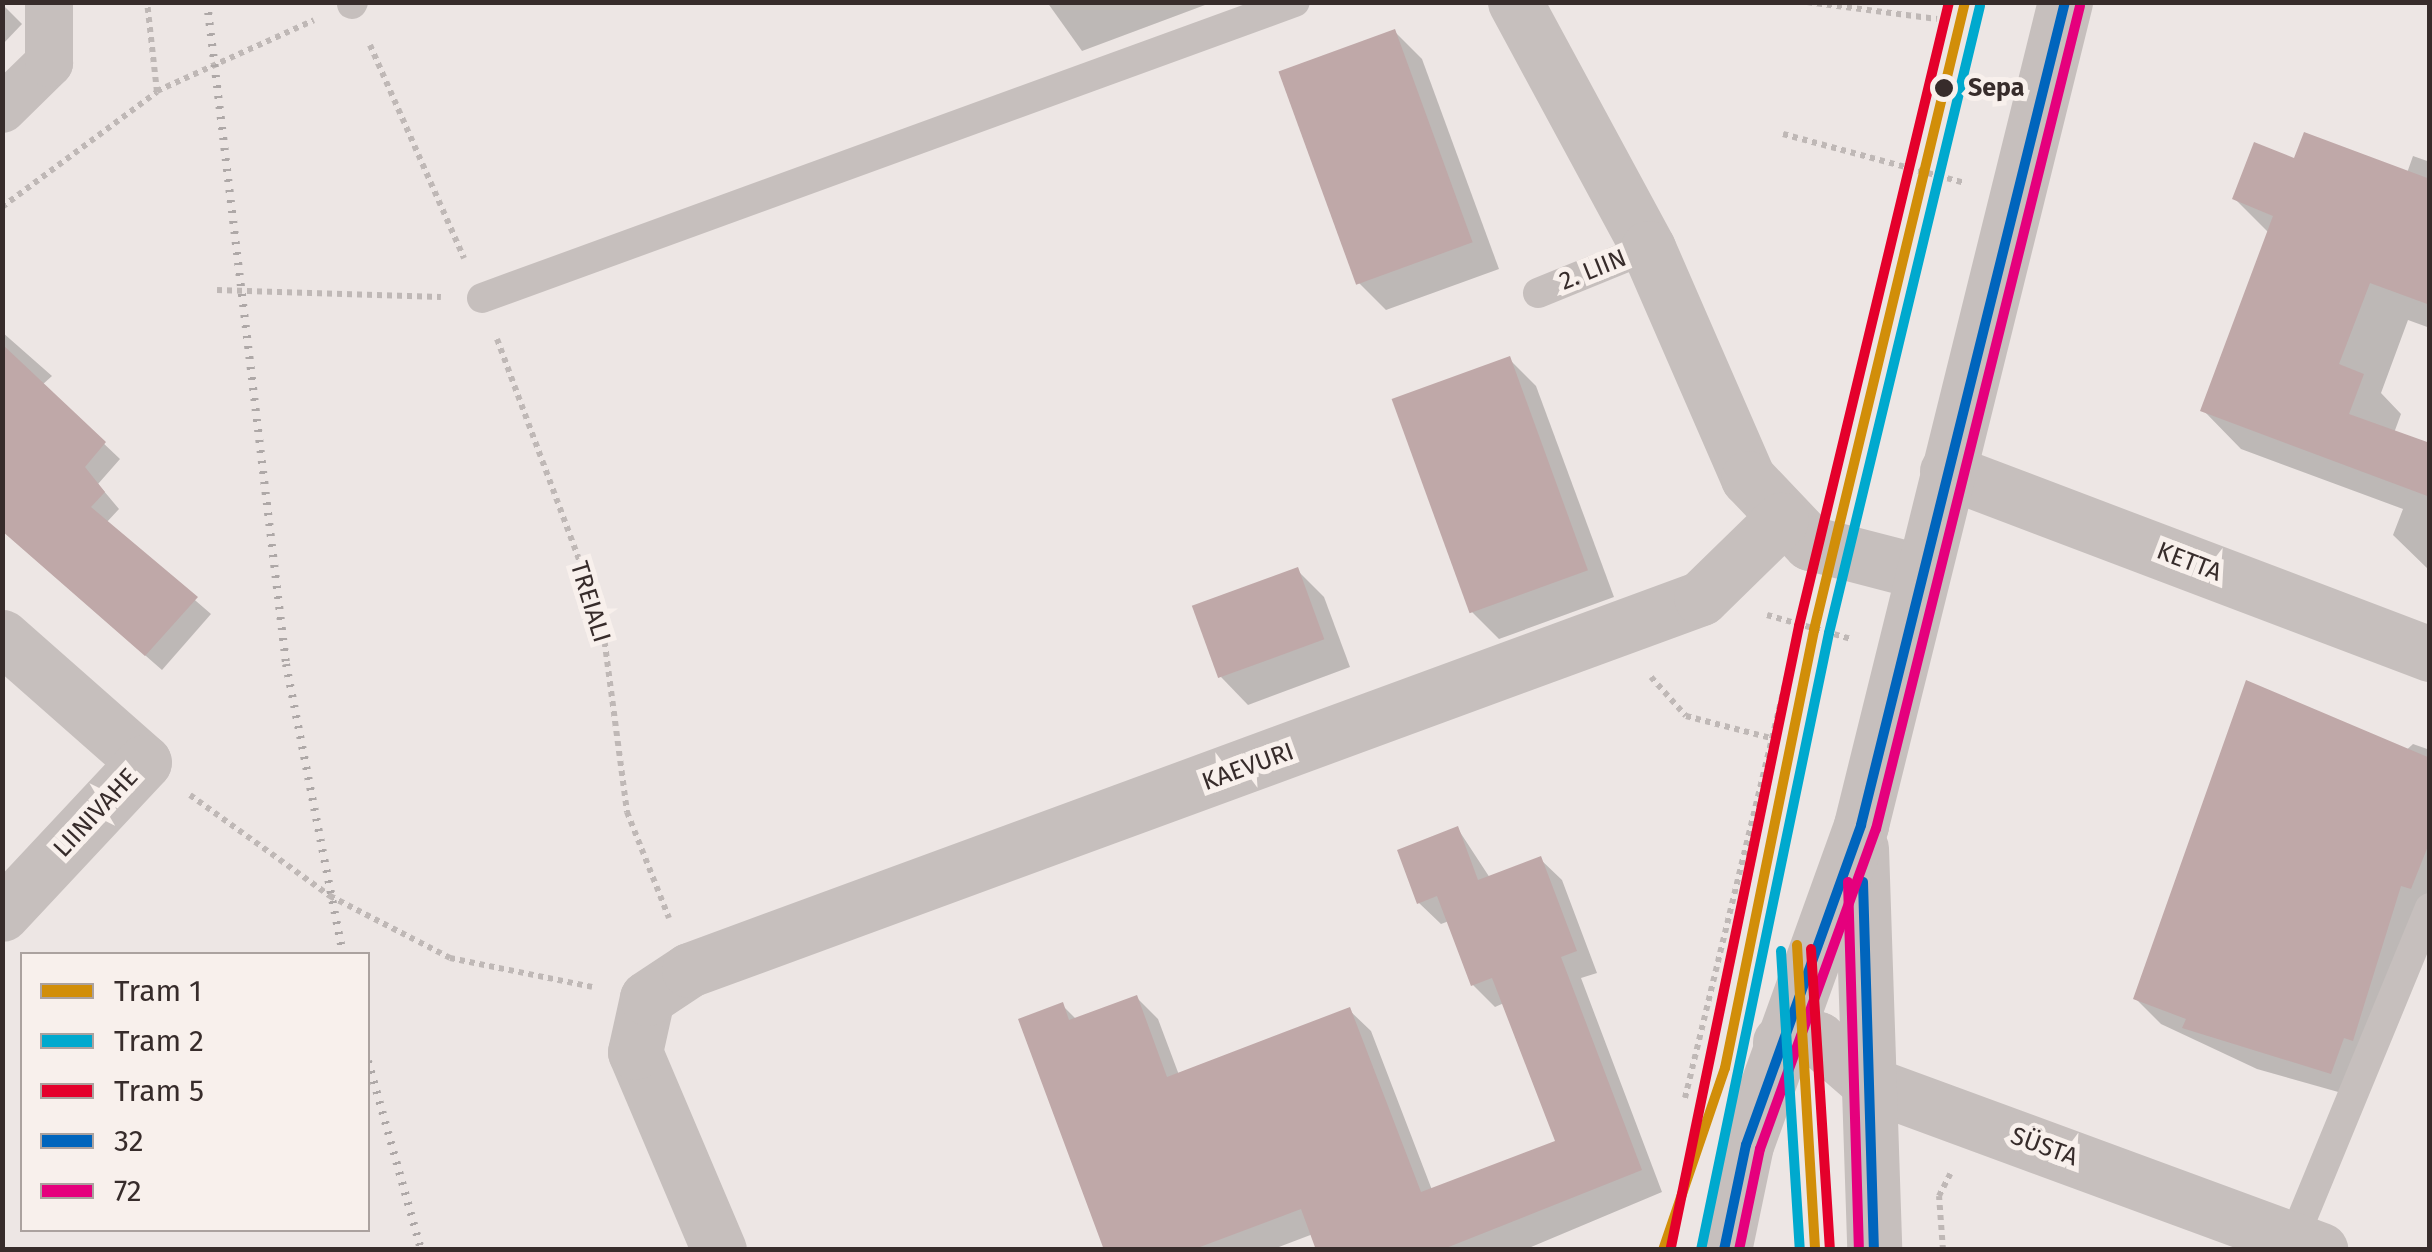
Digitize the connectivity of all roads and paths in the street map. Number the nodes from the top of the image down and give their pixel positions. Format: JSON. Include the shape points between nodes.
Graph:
{"nodes":[{"id":1,"x":49,"y":2,"type":"edge"},
{"id":2,"x":147,"y":2,"type":"edge"},
{"id":3,"x":1295,"y":2,"type":"edge"},
{"id":4,"x":1516,"y":2,"type":"edge"},
{"id":5,"x":1807,"y":2,"type":"edge"},
{"id":6,"x":2065,"y":2,"type":"edge"},
{"id":7,"x":353,"y":3,"type":"edge"},
{"id":8,"x":1937,"y":19,"type":"dead end"},
{"id":9,"x":157,"y":92,"type":"junction"},
{"id":10,"x":2,"y":110,"type":"edge"},
{"id":11,"x":1783,"y":134,"type":"dead end"},
{"id":12,"x":1976,"y":186,"type":"dead end"},
{"id":13,"x":2,"y":207,"type":"edge"},
{"id":14,"x":1648,"y":248,"type":"junction"},
{"id":15,"x":217,"y":290,"type":"dead end"},
{"id":16,"x":1538,"y":293,"type":"dead end"},
{"id":17,"x":482,"y":298,"type":"junction"},
{"id":18,"x":1947,"y":472,"type":"junction"},
{"id":19,"x":1781,"y":520,"type":"junction"},
{"id":20,"x":1922,"y":572,"type":"junction"},
{"id":21,"x":2,"y":637,"type":"edge"},
{"id":22,"x":1871,"y":645,"type":"dead end"},
{"id":23,"x":2430,"y":654,"type":"edge"},
{"id":24,"x":1648,"y":671,"type":"dead end"},
{"id":25,"x":1774,"y":738,"type":"junction"},
{"id":26,"x":144,"y":762,"type":"junction"},
{"id":27,"x":1861,"y":826,"type":"junction"},
{"id":28,"x":2430,"y":908,"type":"edge"},
{"id":29,"x":2,"y":914,"type":"edge"},
{"id":30,"x":668,"y":984,"type":"junction"},
{"id":31,"x":1780,"y":1042,"type":"junction"},
{"id":32,"x":1870,"y":1084,"type":"junction"},
{"id":33,"x":1685,"y":1098,"type":"dead end"},
{"id":34,"x":1955,"y":1159,"type":"dead end"},
{"id":35,"x":2307,"y":1244,"type":"edge"},
{"id":36,"x":719,"y":1250,"type":"edge"},
{"id":37,"x":1724,"y":1250,"type":"edge"},
{"id":38,"x":1874,"y":1250,"type":"edge"},
{"id":39,"x":1944,"y":1250,"type":"edge"}],
"edges":[{"from":1,"to":10,"type":"street","via":[[49,63]]},
{"from":2,"to":9,"type":"path"},
{"from":3,"to":17,"type":"lane"},
{"from":4,"to":14,"type":"street"},
{"from":5,"to":8,"type":"path"},
{"from":6,"to":18,"type":"street"},
{"from":7,"to":9,"type":"path"},
{"from":7,"to":17,"type":"path","name":"TREIALI"},
{"from":9,"to":13,"type":"path"},
{"from":11,"to":12,"type":"path"},
{"from":14,"to":16,"type":"lane","name":"2. LIIN"},
{"from":14,"to":19,"type":"street","via":[[1748,478]]},
{"from":15,"to":17,"type":"path"},
{"from":17,"to":30,"type":"path","name":"TREIALI","via":[[602,622],[627,812]]},
{"from":18,"to":20,"type":"street"},
{"from":18,"to":23,"type":"street","name":"KETTA"},
{"from":19,"to":20,"type":"street","via":[[1810,543]]},
{"from":19,"to":30,"type":"street","name":"KAEVURI","via":[[1701,598]]},
{"from":20,"to":27,"type":"street"},
{"from":21,"to":26,"type":"street","name":"LIINIVAHE"},
{"from":22,"to":25,"type":"path","via":[[1799,626]]},
{"from":24,"to":25,"type":"path","via":[[1686,716]]},
{"from":25,"to":33,"type":"path"},
{"from":26,"to":29,"type":"street","name":"LIINIVAHE"},
{"from":26,"to":30,"type":"path","via":[[330,896],[450,958]]},
{"from":27,"to":31,"type":"street"},
{"from":27,"to":32,"type":"street"},
{"from":28,"to":35,"type":"lane"},
{"from":30,"to":36,"type":"street","via":[[635,1052]]},
{"from":31,"to":32,"type":"street","name":"SÜSTA","via":[[1818,1039]]},
{"from":31,"to":37,"type":"street"},
{"from":32,"to":35,"type":"street","name":"SÜSTA"},
{"from":32,"to":38,"type":"street"},
{"from":34,"to":39,"type":"path","via":[[1939,1196]]}]}
